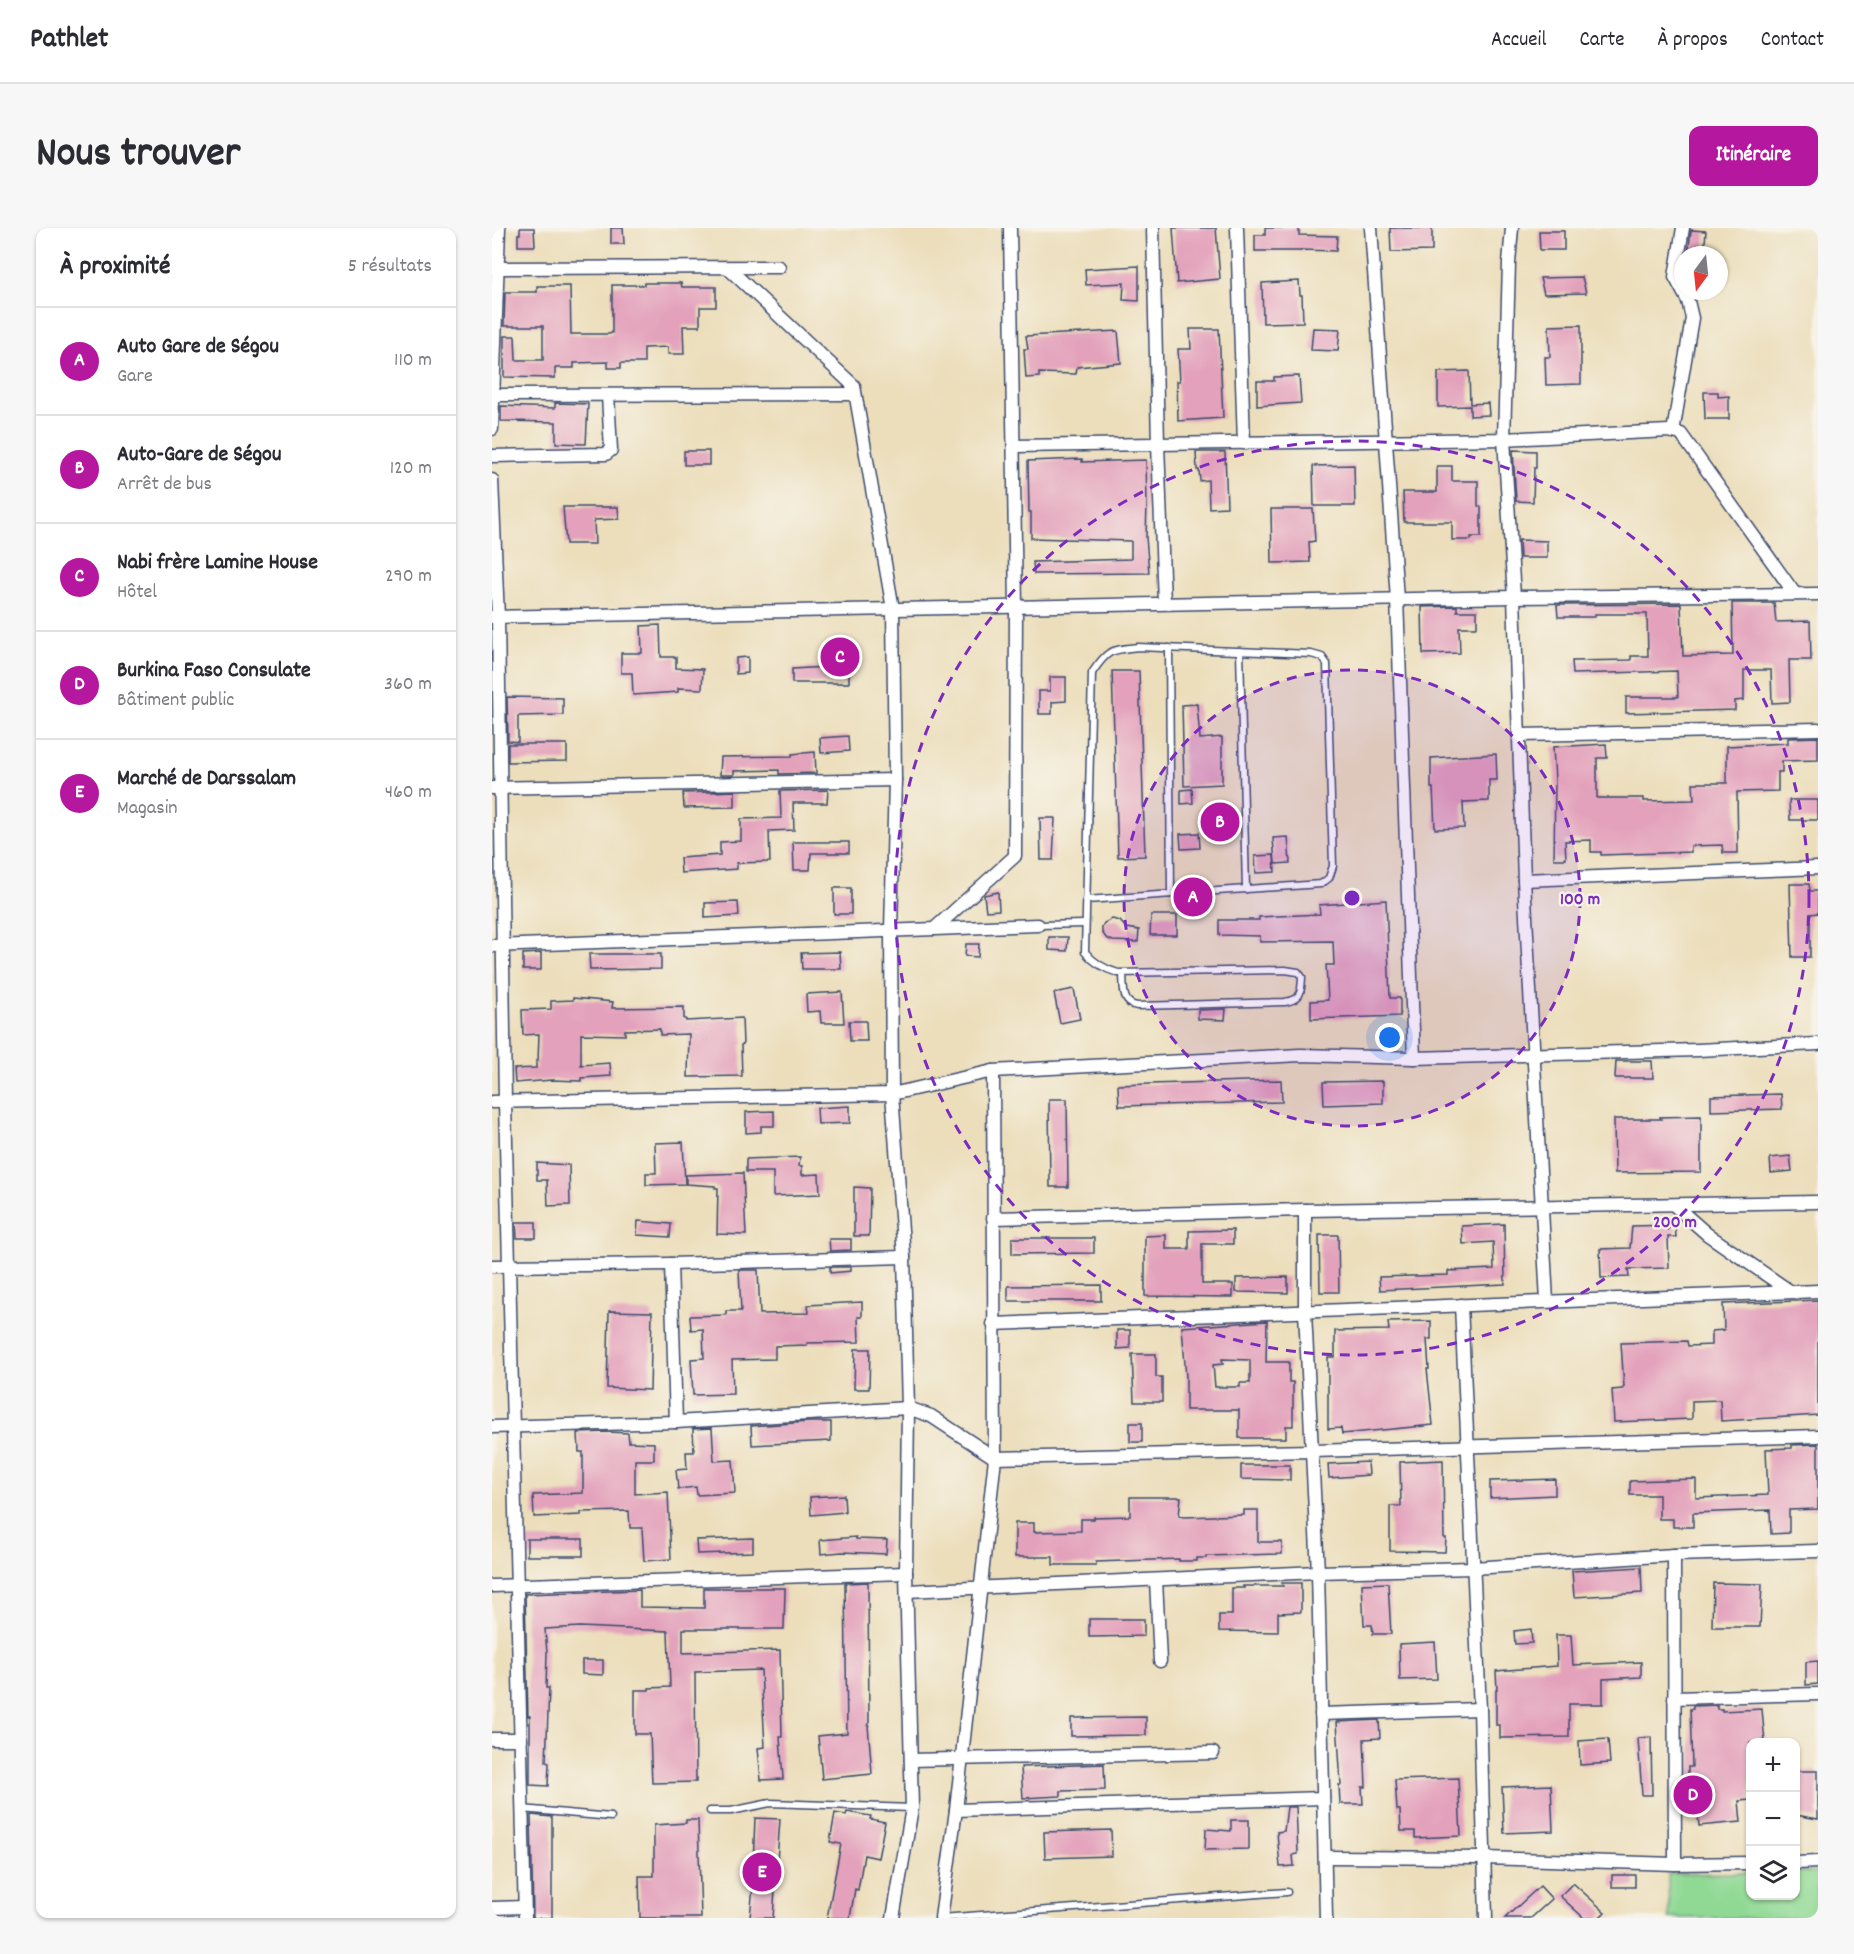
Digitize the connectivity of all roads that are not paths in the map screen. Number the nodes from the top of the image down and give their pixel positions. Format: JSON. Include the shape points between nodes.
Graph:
{"nodes":[{"id":1,"x":499,"y":228,"type":"edge"},
{"id":2,"x":1010,"y":228,"type":"edge"},
{"id":3,"x":1153,"y":228,"type":"edge"},
{"id":4,"x":1237,"y":228,"type":"edge"},
{"id":5,"x":1371,"y":228,"type":"edge"},
{"id":6,"x":1512,"y":228,"type":"edge"},
{"id":7,"x":1683,"y":228,"type":"edge"},
{"id":8,"x":728,"y":267,"type":"junction"},
{"id":9,"x":779,"y":267,"type":"dead end"},
{"id":10,"x":495,"y":268,"type":"edge"},
{"id":11,"x":855,"y":394,"type":"junction"},
{"id":12,"x":493,"y":395,"type":"edge"},
{"id":13,"x":608,"y":395,"type":"junction"},
{"id":14,"x":492,"y":429,"type":"edge"},
{"id":15,"x":1673,"y":432,"type":"junction"},
{"id":16,"x":1504,"y":439,"type":"junction"},
{"id":17,"x":1387,"y":440,"type":"junction"},
{"id":18,"x":1244,"y":443,"type":"junction"},
{"id":19,"x":1158,"y":444,"type":"junction"},
{"id":20,"x":1014,"y":446,"type":"junction"},
{"id":21,"x":492,"y":456,"type":"edge"},
{"id":22,"x":492,"y":480,"type":"edge"},
{"id":23,"x":1795,"y":594,"type":"junction"},
{"id":24,"x":1818,"y":594,"type":"edge"},
{"id":25,"x":1514,"y":597,"type":"junction"},
{"id":26,"x":1397,"y":599,"type":"junction"},
{"id":27,"x":1164,"y":603,"type":"junction"},
{"id":28,"x":1016,"y":606,"type":"junction"},
{"id":29,"x":893,"y":609,"type":"junction"},
{"id":30,"x":495,"y":617,"type":"edge"},
{"id":31,"x":1168,"y":648,"type":"junction"},
{"id":32,"x":1240,"y":651,"type":"junction"},
{"id":33,"x":1818,"y":729,"type":"edge"},
{"id":34,"x":1520,"y":735,"type":"junction"},
{"id":35,"x":895,"y":780,"type":"junction"},
{"id":36,"x":496,"y":788,"type":"edge"},
{"id":37,"x":1818,"y":868,"type":"edge"},
{"id":38,"x":1524,"y":880,"type":"junction"},
{"id":39,"x":1246,"y":889,"type":"junction"},
{"id":40,"x":1171,"y":894,"type":"junction"},
{"id":41,"x":1086,"y":900,"type":"junction"},
{"id":42,"x":1085,"y":924,"type":"junction"},
{"id":43,"x":1038,"y":925,"type":"joint"},
{"id":44,"x":934,"y":929,"type":"junction"},
{"id":45,"x":891,"y":930,"type":"junction"},
{"id":46,"x":497,"y":946,"type":"edge"},
{"id":47,"x":1123,"y":973,"type":"junction"},
{"id":48,"x":1818,"y":1044,"type":"edge"},
{"id":49,"x":1534,"y":1055,"type":"junction"},
{"id":50,"x":1414,"y":1058,"type":"junction"},
{"id":51,"x":993,"y":1071,"type":"junction"},
{"id":52,"x":892,"y":1094,"type":"junction"},
{"id":53,"x":498,"y":1102,"type":"edge"},
{"id":54,"x":1818,"y":1202,"type":"edge"},
{"id":55,"x":1674,"y":1205,"type":"junction"},
{"id":56,"x":1542,"y":1206,"type":"junction"},
{"id":57,"x":1305,"y":1210,"type":"junction"},
{"id":58,"x":993,"y":1218,"type":"junction"},
{"id":59,"x":904,"y":1257,"type":"junction"},
{"id":60,"x":671,"y":1264,"type":"junction"},
{"id":61,"x":492,"y":1266,"type":"edge"},
{"id":62,"x":509,"y":1266,"type":"junction"},
{"id":63,"x":1818,"y":1291,"type":"edge"},
{"id":64,"x":1791,"y":1292,"type":"junction"},
{"id":65,"x":1547,"y":1301,"type":"junction"},
{"id":66,"x":1461,"y":1305,"type":"junction"},
{"id":67,"x":1305,"y":1312,"type":"junction"},
{"id":68,"x":993,"y":1324,"type":"junction"},
{"id":69,"x":908,"y":1408,"type":"junction"},
{"id":70,"x":676,"y":1422,"type":"junction"},
{"id":71,"x":514,"y":1426,"type":"junction"},
{"id":72,"x":492,"y":1427,"type":"edge"},
{"id":73,"x":1818,"y":1436,"type":"edge"},
{"id":74,"x":1468,"y":1445,"type":"junction"},
{"id":75,"x":1313,"y":1451,"type":"junction"},
{"id":76,"x":995,"y":1458,"type":"junction"},
{"id":77,"x":1818,"y":1551,"type":"edge"},
{"id":78,"x":1674,"y":1556,"type":"junction"},
{"id":79,"x":1473,"y":1568,"type":"junction"},
{"id":80,"x":1318,"y":1572,"type":"junction"},
{"id":81,"x":906,"y":1573,"type":"junction"},
{"id":82,"x":1156,"y":1580,"type":"junction"},
{"id":83,"x":517,"y":1585,"type":"junction"},
{"id":84,"x":492,"y":1586,"type":"edge"},
{"id":85,"x":980,"y":1588,"type":"junction"},
{"id":86,"x":907,"y":1591,"type":"junction"},
{"id":87,"x":1160,"y":1661,"type":"dead end"},
{"id":88,"x":1818,"y":1694,"type":"edge"},
{"id":89,"x":1674,"y":1698,"type":"junction"},
{"id":90,"x":1480,"y":1709,"type":"junction"},
{"id":91,"x":1321,"y":1714,"type":"junction"},
{"id":92,"x":492,"y":1739,"type":"edge"},
{"id":93,"x":521,"y":1739,"type":"junction"},
{"id":94,"x":1214,"y":1754,"type":"dead end"},
{"id":95,"x":962,"y":1759,"type":"junction"},
{"id":96,"x":911,"y":1760,"type":"junction"},
{"id":97,"x":1323,"y":1798,"type":"junction"},
{"id":98,"x":912,"y":1808,"type":"junction"},
{"id":99,"x":522,"y":1809,"type":"junction"},
{"id":100,"x":956,"y":1810,"type":"junction"},
{"id":101,"x":710,"y":1811,"type":"dead end"},
{"id":102,"x":610,"y":1817,"type":"dead end"},
{"id":103,"x":1325,"y":1857,"type":"junction"},
{"id":104,"x":1484,"y":1858,"type":"junction"},
{"id":105,"x":1818,"y":1862,"type":"edge"},
{"id":106,"x":1746,"y":1863,"type":"edge"},
{"id":107,"x":1800,"y":1863,"type":"edge"},
{"id":108,"x":1675,"y":1864,"type":"junction"},
{"id":109,"x":1287,"y":1892,"type":"dead end"},
{"id":110,"x":492,"y":1908,"type":"edge"},
{"id":111,"x":524,"y":1912,"type":"edge"},
{"id":112,"x":893,"y":1918,"type":"edge"},
{"id":113,"x":941,"y":1918,"type":"edge"},
{"id":114,"x":1326,"y":1918,"type":"edge"},
{"id":115,"x":1486,"y":1918,"type":"edge"}],
"edges":[{"from":1,"to":10,"type":"street"},
{"from":2,"to":20,"type":"street"},
{"from":3,"to":19,"type":"street"},
{"from":4,"to":18,"type":"street"},
{"from":5,"to":17,"type":"street"},
{"from":6,"to":16,"type":"street"},
{"from":7,"to":15,"type":"street","via":[[1676,277],[1692,318]]},
{"from":8,"to":9,"type":"street"},
{"from":8,"to":10,"type":"street"},
{"from":8,"to":11,"type":"street","via":[[854,386]]},
{"from":10,"to":12,"type":"street"},
{"from":11,"to":13,"type":"street"},
{"from":11,"to":29,"type":"street"},
{"from":12,"to":13,"type":"street"},
{"from":12,"to":14,"type":"street"},
{"from":13,"to":21,"type":"street","via":[[611,450],[606,454]]},
{"from":15,"to":16,"type":"street"},
{"from":15,"to":23,"type":"street","via":[[1681,434]]},
{"from":16,"to":17,"type":"street"},
{"from":16,"to":25,"type":"street"},
{"from":17,"to":18,"type":"street"},
{"from":17,"to":26,"type":"street"},
{"from":18,"to":19,"type":"street"},
{"from":19,"to":20,"type":"street"},
{"from":19,"to":27,"type":"street"},
{"from":20,"to":28,"type":"street"},
{"from":22,"to":30,"type":"street"},
{"from":23,"to":24,"type":"street"},
{"from":23,"to":25,"type":"street"},
{"from":25,"to":26,"type":"street"},
{"from":25,"to":34,"type":"street"},
{"from":26,"to":27,"type":"street"},
{"from":26,"to":50,"type":"street"},
{"from":27,"to":28,"type":"street"},
{"from":28,"to":29,"type":"street"},
{"from":28,"to":44,"type":"street","via":[[1015,856]]},
{"from":29,"to":30,"type":"street"},
{"from":29,"to":35,"type":"street"},
{"from":30,"to":36,"type":"street"},
{"from":31,"to":32,"type":"lane"},
{"from":31,"to":40,"type":"lane"},
{"from":31,"to":41,"type":"lane","via":[[1114,650],[1103,657],[1092,673]]},
{"from":32,"to":39,"type":"lane"},
{"from":32,"to":39,"type":"lane","via":[[1311,654],[1322,657],[1327,664],[1333,866],[1329,878],[1321,884]]},
{"from":33,"to":34,"type":"street"},
{"from":34,"to":38,"type":"street"},
{"from":35,"to":36,"type":"street"},
{"from":35,"to":45,"type":"street"},
{"from":36,"to":46,"type":"street"},
{"from":37,"to":38,"type":"street"},
{"from":38,"to":49,"type":"street"},
{"from":39,"to":40,"type":"lane"},
{"from":40,"to":41,"type":"lane"},
{"from":41,"to":42,"type":"lane"},
{"from":42,"to":43,"type":"lane"},
{"from":42,"to":47,"type":"lane","via":[[1085,952],[1105,969]]},
{"from":43,"to":44,"type":"street"},
{"from":44,"to":45,"type":"street"},
{"from":45,"to":46,"type":"street"},
{"from":45,"to":52,"type":"street"},
{"from":46,"to":53,"type":"street"},
{"from":47,"to":47,"type":"lane","via":[[1285,970],[1298,972],[1302,989],[1294,1000],[1285,1002],[1137,1006],[1127,1002]]},
{"from":48,"to":49,"type":"street"},
{"from":49,"to":50,"type":"street"},
{"from":49,"to":56,"type":"street"},
{"from":50,"to":51,"type":"street","via":[[1300,1055]]},
{"from":51,"to":52,"type":"street"},
{"from":51,"to":58,"type":"street"},
{"from":52,"to":53,"type":"street"},
{"from":52,"to":59,"type":"street"},
{"from":53,"to":62,"type":"street"},
{"from":54,"to":55,"type":"street"},
{"from":55,"to":56,"type":"street"},
{"from":55,"to":64,"type":"street","via":[[1707,1234]]},
{"from":56,"to":57,"type":"street"},
{"from":56,"to":65,"type":"street"},
{"from":57,"to":58,"type":"street"},
{"from":57,"to":67,"type":"street"},
{"from":58,"to":68,"type":"street"},
{"from":59,"to":60,"type":"street"},
{"from":59,"to":69,"type":"street"},
{"from":60,"to":62,"type":"street"},
{"from":60,"to":70,"type":"street"},
{"from":61,"to":62,"type":"street"},
{"from":62,"to":71,"type":"street"},
{"from":63,"to":64,"type":"street"},
{"from":64,"to":65,"type":"street"},
{"from":65,"to":66,"type":"street"},
{"from":66,"to":67,"type":"street"},
{"from":66,"to":74,"type":"street"},
{"from":67,"to":68,"type":"street"},
{"from":67,"to":75,"type":"street"},
{"from":68,"to":76,"type":"street"},
{"from":69,"to":70,"type":"street"},
{"from":69,"to":76,"type":"street","via":[[931,1416]]},
{"from":69,"to":81,"type":"street"},
{"from":70,"to":71,"type":"street"},
{"from":71,"to":72,"type":"street"},
{"from":71,"to":83,"type":"street"},
{"from":73,"to":74,"type":"street"},
{"from":74,"to":75,"type":"street"},
{"from":74,"to":79,"type":"street"},
{"from":75,"to":76,"type":"street"},
{"from":75,"to":80,"type":"street"},
{"from":76,"to":85,"type":"street"},
{"from":77,"to":78,"type":"street"},
{"from":78,"to":79,"type":"street"},
{"from":78,"to":89,"type":"street"},
{"from":79,"to":80,"type":"street"},
{"from":79,"to":90,"type":"street"},
{"from":80,"to":82,"type":"street"},
{"from":80,"to":91,"type":"street"},
{"from":81,"to":83,"type":"street"},
{"from":81,"to":86,"type":"street"},
{"from":82,"to":85,"type":"street"},
{"from":82,"to":87,"type":"street"},
{"from":83,"to":84,"type":"street"},
{"from":83,"to":93,"type":"street"},
{"from":85,"to":86,"type":"street"},
{"from":85,"to":95,"type":"street"},
{"from":86,"to":96,"type":"street"},
{"from":88,"to":89,"type":"street"},
{"from":89,"to":108,"type":"street"},
{"from":90,"to":91,"type":"street"},
{"from":90,"to":104,"type":"street"},
{"from":91,"to":97,"type":"street"},
{"from":92,"to":93,"type":"street"},
{"from":93,"to":99,"type":"street"},
{"from":94,"to":95,"type":"street"},
{"from":95,"to":96,"type":"street"},
{"from":95,"to":100,"type":"street"},
{"from":96,"to":98,"type":"street"},
{"from":97,"to":100,"type":"street"},
{"from":97,"to":103,"type":"street"},
{"from":98,"to":101,"type":"lane","via":[[770,1803]]},
{"from":98,"to":112,"type":"street"},
{"from":99,"to":102,"type":"lane"},
{"from":99,"to":111,"type":"street"},
{"from":100,"to":113,"type":"street"},
{"from":103,"to":104,"type":"street"},
{"from":103,"to":114,"type":"street"},
{"from":104,"to":108,"type":"street"},
{"from":104,"to":115,"type":"street"},
{"from":105,"to":107,"type":"street"},
{"from":106,"to":108,"type":"street"},
{"from":109,"to":113,"type":"lane"},
{"from":110,"to":111,"type":"street"}]}
